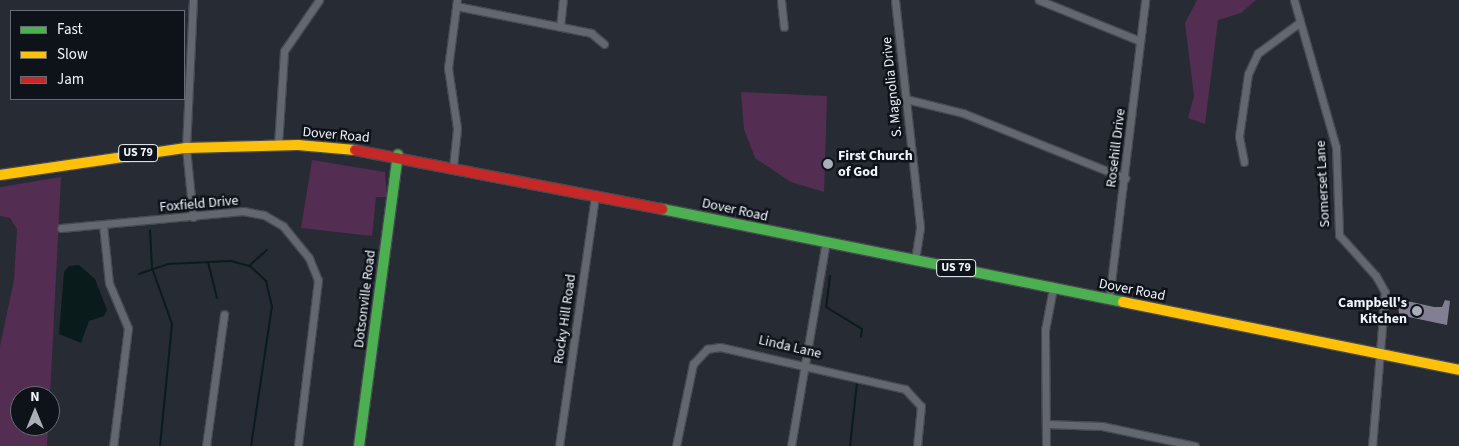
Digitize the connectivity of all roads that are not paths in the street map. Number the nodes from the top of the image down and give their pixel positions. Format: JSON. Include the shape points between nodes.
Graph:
{"nodes":[{"id":1,"x":193,"y":0,"type":"edge"},
{"id":2,"x":319,"y":0,"type":"edge"},
{"id":3,"x":563,"y":0,"type":"edge"},
{"id":4,"x":781,"y":0,"type":"edge"},
{"id":5,"x":895,"y":0,"type":"edge"},
{"id":6,"x":1040,"y":0,"type":"edge"},
{"id":7,"x":1145,"y":0,"type":"edge"},
{"id":8,"x":1294,"y":0,"type":"edge"},
{"id":9,"x":457,"y":3,"type":"edge"},
{"id":10,"x":1300,"y":22,"type":"junction"},
{"id":11,"x":560,"y":27,"type":"junction"},
{"id":12,"x":784,"y":28,"type":"dead end"},
{"id":13,"x":1140,"y":41,"type":"junction"},
{"id":14,"x":604,"y":44,"type":"dead end"},
{"id":15,"x":906,"y":99,"type":"junction"},
{"id":16,"x":278,"y":145,"type":"junction"},
{"id":17,"x":186,"y":148,"type":"junction"},
{"id":18,"x":398,"y":155,"type":"junction"},
{"id":19,"x":1244,"y":162,"type":"dead end"},
{"id":20,"x":453,"y":167,"type":"junction"},
{"id":21,"x":0,"y":175,"type":"edge"},
{"id":22,"x":1125,"y":178,"type":"junction"},
{"id":23,"x":595,"y":195,"type":"junction"},
{"id":24,"x":193,"y":217,"type":"junction"},
{"id":25,"x":102,"y":225,"type":"junction"},
{"id":26,"x":60,"y":228,"type":"dead end"},
{"id":27,"x":826,"y":242,"type":"junction"},
{"id":28,"x":915,"y":260,"type":"junction"},
{"id":29,"x":1053,"y":288,"type":"junction"},
{"id":30,"x":1109,"y":299,"type":"junction"},
{"id":31,"x":224,"y":314,"type":"dead end"},
{"id":32,"x":1383,"y":354,"type":"junction"},
{"id":33,"x":806,"y":364,"type":"junction"},
{"id":34,"x":1459,"y":370,"type":"edge"},
{"id":35,"x":1046,"y":424,"type":"junction"},
{"id":36,"x":113,"y":446,"type":"edge"},
{"id":37,"x":206,"y":446,"type":"edge"},
{"id":38,"x":298,"y":446,"type":"edge"},
{"id":39,"x":359,"y":446,"type":"edge"},
{"id":40,"x":558,"y":446,"type":"edge"},
{"id":41,"x":676,"y":446,"type":"edge"},
{"id":42,"x":791,"y":446,"type":"edge"},
{"id":43,"x":917,"y":446,"type":"edge"},
{"id":44,"x":1046,"y":446,"type":"edge"},
{"id":45,"x":1195,"y":446,"type":"edge"},
{"id":46,"x":1372,"y":446,"type":"edge"}],
"edges":[{"from":1,"to":17,"type":"street"},
{"from":2,"to":16,"type":"street","via":[[284,51]]},
{"from":3,"to":11,"type":"street"},
{"from":4,"to":12,"type":"street"},
{"from":5,"to":15,"type":"street","name":"S. Magnolia Drive"},
{"from":6,"to":13,"type":"street"},
{"from":7,"to":13,"type":"street","name":"Rosehill Drive"},
{"from":8,"to":10,"type":"street","name":"Somerset Lane"},
{"from":9,"to":11,"type":"street"},
{"from":9,"to":20,"type":"street","via":[[448,68],[457,128]]},
{"from":10,"to":19,"type":"street","via":[[1258,54],[1248,74],[1239,136]]},
{"from":10,"to":32,"type":"street","name":"Somerset Lane","via":[[1336,146],[1339,235],[1376,276],[1385,292]]},
{"from":11,"to":14,"type":"street","via":[[591,33]]},
{"from":13,"to":22,"type":"street","name":"Rosehill Drive"},
{"from":15,"to":22,"type":"street","via":[[963,113]]},
{"from":15,"to":28,"type":"street","name":"S. Magnolia Drive","via":[[920,228]]},
{"from":16,"to":17,"type":"main road","name":"Dover Road","number":"US 79"},
{"from":16,"to":18,"type":"main road","name":"Dover Road","number":"US 79"},
{"from":17,"to":21,"type":"main road","name":"Dover Road","number":"US 79"},
{"from":17,"to":24,"type":"street"},
{"from":18,"to":20,"type":"main road","name":"Dover Road","number":"US 79"},
{"from":18,"to":39,"type":"main road","name":"Dotsonville Road"},
{"from":20,"to":23,"type":"main road","name":"Dover Road","number":"US 79"},
{"from":22,"to":30,"type":"street","name":"Rosehill Drive"},
{"from":23,"to":27,"type":"main road","name":"Dover Road","number":"US 79"},
{"from":23,"to":40,"type":"street","name":"Rocky Hill Road"},
{"from":24,"to":25,"type":"street","name":"Foxfield Drive"},
{"from":24,"to":38,"type":"street","name":"Foxfield Drive","via":[[243,211],[264,215],[288,230],[313,264],[319,291]]},
{"from":25,"to":26,"type":"street","name":"Foxfield Drive"},
{"from":25,"to":36,"type":"street","via":[[109,283],[128,328]]},
{"from":27,"to":28,"type":"main road","name":"Dover Road","number":"US 79"},
{"from":27,"to":33,"type":"street"},
{"from":28,"to":29,"type":"main road","name":"Dover Road","number":"US 79"},
{"from":29,"to":30,"type":"main road","name":"Dover Road","number":"US 79"},
{"from":29,"to":35,"type":"street","via":[[1045,330]]},
{"from":30,"to":32,"type":"main road","name":"Dover Road","number":"US 79"},
{"from":31,"to":37,"type":"street"},
{"from":32,"to":34,"type":"main road","name":"Dover Road","number":"US 79"},
{"from":32,"to":46,"type":"street","name":"Somerset Lane"},
{"from":33,"to":41,"type":"street","name":"Linda Lane","via":[[728,347],[708,349],[693,364]]},
{"from":33,"to":42,"type":"street"},
{"from":33,"to":43,"type":"street","name":"Linda Lane","via":[[896,384],[911,392],[920,401],[922,412]]},
{"from":35,"to":44,"type":"street"},
{"from":35,"to":45,"type":"street","via":[[1102,426]]}]}
